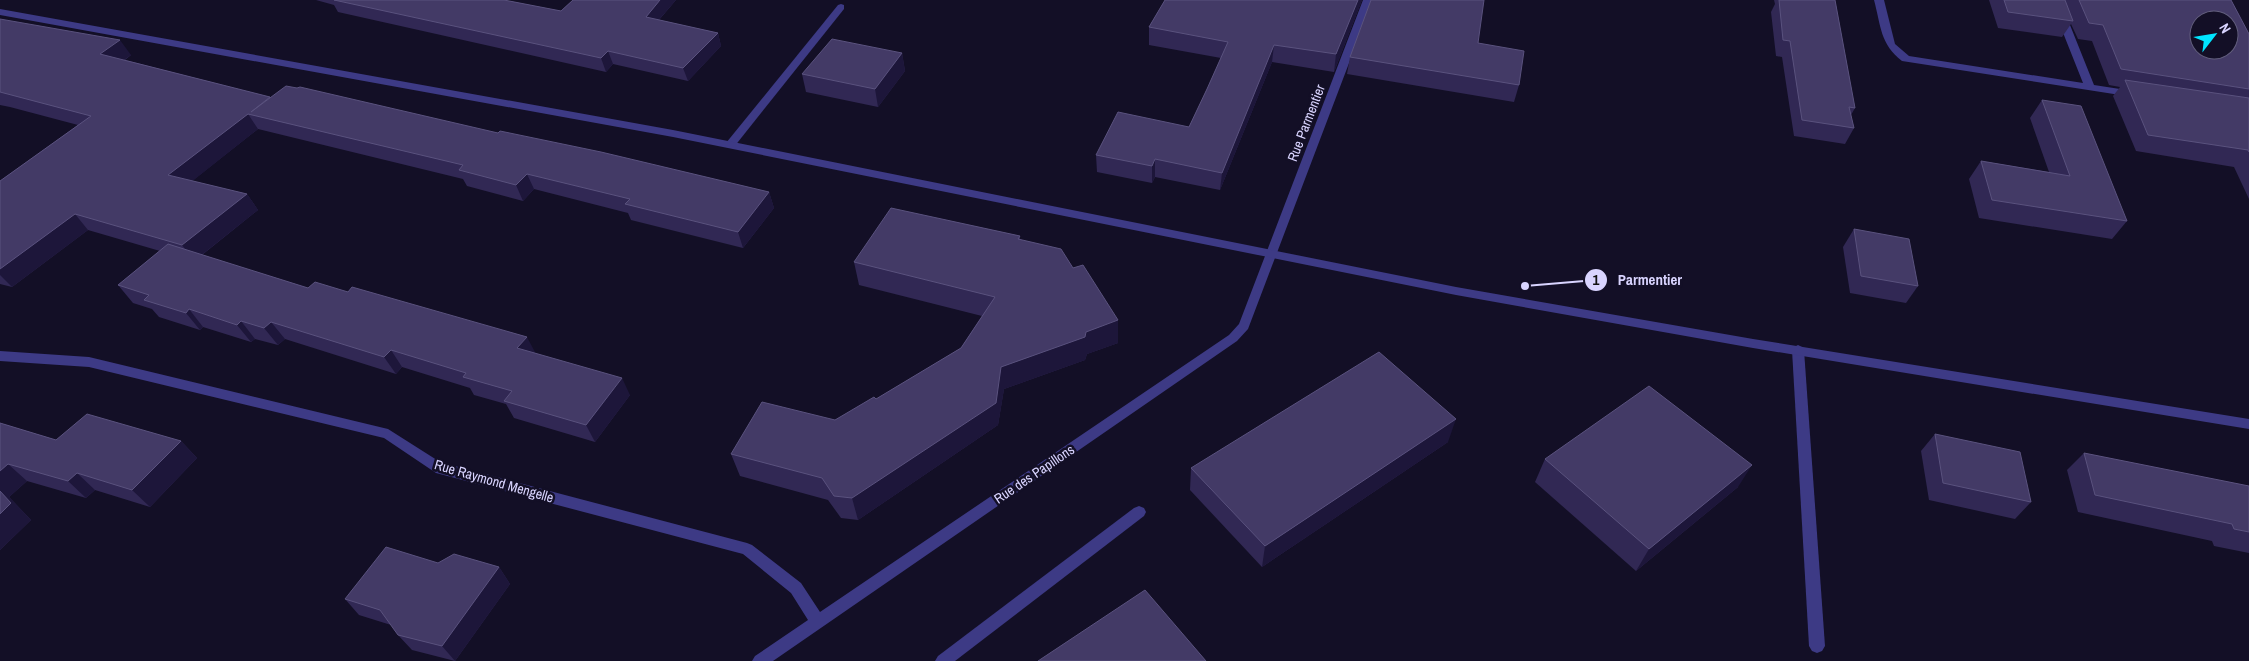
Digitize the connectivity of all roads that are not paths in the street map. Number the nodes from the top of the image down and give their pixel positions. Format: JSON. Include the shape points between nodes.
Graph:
{"nodes":[{"id":1,"x":1368,"y":0,"type":"edge"},
{"id":2,"x":1879,"y":0,"type":"edge"},
{"id":3,"x":2056,"y":0,"type":"edge"},
{"id":4,"x":841,"y":7,"type":"dead end"},
{"id":5,"x":0,"y":12,"type":"edge"},
{"id":6,"x":2090,"y":88,"type":"junction"},
{"id":7,"x":2146,"y":96,"type":"edge"},
{"id":8,"x":730,"y":145,"type":"junction"},
{"id":9,"x":1271,"y":256,"type":"junction"},
{"id":10,"x":1798,"y":350,"type":"junction"},
{"id":11,"x":0,"y":356,"type":"edge"},
{"id":12,"x":2249,"y":424,"type":"edge"},
{"id":13,"x":1139,"y":512,"type":"dead end"},
{"id":14,"x":818,"y":622,"type":"junction"},
{"id":15,"x":1817,"y":646,"type":"dead end"},
{"id":16,"x":760,"y":661,"type":"edge"},
{"id":17,"x":943,"y":661,"type":"edge"}],
"edges":[{"from":1,"to":9,"type":"street","name":"Rue Parmentier"},
{"from":2,"to":6,"type":"street","via":[[1890,44],[1906,59]]},
{"from":3,"to":6,"type":"street"},
{"from":4,"to":8,"type":"street"},
{"from":5,"to":8,"type":"street"},
{"from":6,"to":7,"type":"street"},
{"from":8,"to":9,"type":"street"},
{"from":9,"to":10,"type":"street","via":[[1458,292]]},
{"from":9,"to":14,"type":"street","name":"Rue des Papillons","via":[[1244,326],[1233,338]]},
{"from":10,"to":12,"type":"street"},
{"from":10,"to":15,"type":"street"},
{"from":11,"to":14,"type":"street","name":"Rue Raymond Mengelle","via":[[89,362],[388,434],[436,467],[747,549],[796,588]]},
{"from":13,"to":17,"type":"street"},
{"from":14,"to":16,"type":"street","name":"Rue des Papillons"}]}
